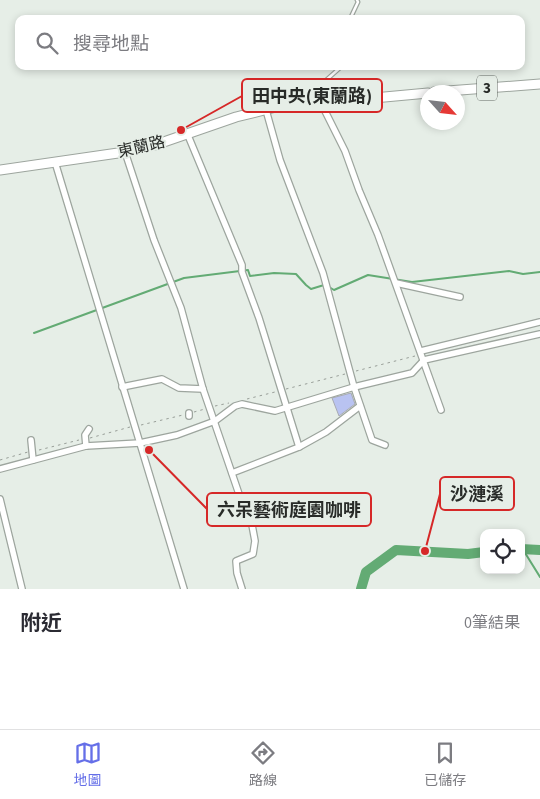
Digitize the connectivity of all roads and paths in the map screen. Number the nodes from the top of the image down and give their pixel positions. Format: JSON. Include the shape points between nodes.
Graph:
{"nodes":[{"id":1,"x":358,"y":0,"type":"edge"},
{"id":2,"x":352,"y":15,"type":"edge"},
{"id":3,"x":338,"y":70,"type":"edge"},
{"id":4,"x":540,"y":84,"type":"edge"},
{"id":5,"x":465,"y":90,"type":"edge"},
{"id":6,"x":420,"y":94,"type":"edge"},
{"id":7,"x":321,"y":104,"type":"junction"},
{"id":8,"x":266,"y":110,"type":"junction"},
{"id":9,"x":188,"y":133,"type":"junction"},
{"id":10,"x":126,"y":152,"type":"junction"},
{"id":11,"x":54,"y":162,"type":"junction"},
{"id":12,"x":0,"y":170,"type":"edge"},
{"id":13,"x":396,"y":283,"type":"junction"},
{"id":14,"x":460,"y":297,"type":"dead end"},
{"id":15,"x":540,"y":322,"type":"edge"},
{"id":16,"x":540,"y":334,"type":"edge"},
{"id":17,"x":422,"y":355,"type":"junction"},
{"id":18,"x":350,"y":372,"type":"junction"},
{"id":19,"x":122,"y":387,"type":"junction"},
{"id":20,"x":354,"y":387,"type":"junction"},
{"id":21,"x":203,"y":389,"type":"junction"},
{"id":22,"x":282,"y":390,"type":"junction"},
{"id":23,"x":244,"y":399,"type":"dead end"},
{"id":24,"x":234,"y":402,"type":"dead end"},
{"id":25,"x":215,"y":406,"type":"dead end"},
{"id":26,"x":287,"y":406,"type":"junction"},
{"id":27,"x":360,"y":406,"type":"junction"},
{"id":28,"x":206,"y":409,"type":"dead end"},
{"id":29,"x":440,"y":410,"type":"dead end"},
{"id":30,"x":215,"y":422,"type":"junction"},
{"id":31,"x":135,"y":426,"type":"junction"},
{"id":32,"x":89,"y":429,"type":"dead end"},
{"id":33,"x":31,"y":440,"type":"dead end"},
{"id":34,"x":86,"y":442,"type":"junction"},
{"id":35,"x":140,"y":443,"type":"junction"},
{"id":36,"x":385,"y":445,"type":"dead end"},
{"id":37,"x":298,"y":447,"type":"junction"},
{"id":38,"x":32,"y":451,"type":"junction"},
{"id":39,"x":0,"y":460,"type":"edge"},
{"id":40,"x":33,"y":460,"type":"junction"},
{"id":41,"x":0,"y":469,"type":"edge"},
{"id":42,"x":232,"y":473,"type":"junction"},
{"id":43,"x":0,"y":499,"type":"edge"},
{"id":44,"x":22,"y":589,"type":"edge"},
{"id":45,"x":184,"y":589,"type":"edge"},
{"id":46,"x":242,"y":589,"type":"edge"}],
"edges":[{"from":1,"to":2,"type":"lane"},
{"from":3,"to":7,"type":"lane","via":[[324,82]]},
{"from":4,"to":5,"type":"main road","number":"3"},
{"from":6,"to":7,"type":"main road","name":"東蘭路"},
{"from":7,"to":8,"type":"main road","name":"東蘭路"},
{"from":7,"to":13,"type":"street","via":[[345,151]]},
{"from":8,"to":9,"type":"main road","name":"東蘭路"},
{"from":8,"to":18,"type":"street","via":[[280,160],[323,274]]},
{"from":9,"to":10,"type":"main road","name":"東蘭路"},
{"from":9,"to":22,"type":"street","via":[[242,265]]},
{"from":10,"to":11,"type":"main road","name":"東蘭路"},
{"from":10,"to":21,"type":"street","via":[[154,240],[181,308]]},
{"from":11,"to":12,"type":"main road","name":"東蘭路"},
{"from":11,"to":19,"type":"street"},
{"from":13,"to":14,"type":"street"},
{"from":13,"to":17,"type":"street"},
{"from":15,"to":17,"type":"street"},
{"from":16,"to":17,"type":"street"},
{"from":17,"to":18,"type":"path"},
{"from":17,"to":20,"type":"street","via":[[412,373]]},
{"from":17,"to":29,"type":"street"},
{"from":18,"to":20,"type":"street"},
{"from":18,"to":22,"type":"path"},
{"from":19,"to":21,"type":"street","via":[[162,379],[179,388]]},
{"from":19,"to":31,"type":"street"},
{"from":20,"to":26,"type":"street"},
{"from":20,"to":27,"type":"street"},
{"from":21,"to":30,"type":"street"},
{"from":22,"to":23,"type":"path"},
{"from":22,"to":26,"type":"street"},
{"from":24,"to":25,"type":"path"},
{"from":26,"to":30,"type":"street","via":[[276,411],[242,404]]},
{"from":26,"to":37,"type":"street"},
{"from":27,"to":36,"type":"street","via":[[372,440]]},
{"from":27,"to":37,"type":"street","via":[[326,432]]},
{"from":28,"to":31,"type":"path"},
{"from":30,"to":35,"type":"street"},
{"from":30,"to":42,"type":"street"},
{"from":31,"to":34,"type":"path"},
{"from":31,"to":35,"type":"street"},
{"from":32,"to":34,"type":"street","via":[[85,435]]},
{"from":33,"to":38,"type":"street"},
{"from":34,"to":35,"type":"street"},
{"from":34,"to":38,"type":"path"},
{"from":34,"to":40,"type":"street"},
{"from":35,"to":45,"type":"street"},
{"from":37,"to":42,"type":"street"},
{"from":38,"to":39,"type":"path"},
{"from":38,"to":40,"type":"street"},
{"from":40,"to":41,"type":"street"},
{"from":42,"to":46,"type":"street","via":[[252,525],[255,542],[253,554],[236,560]]},
{"from":43,"to":44,"type":"street"}]}
